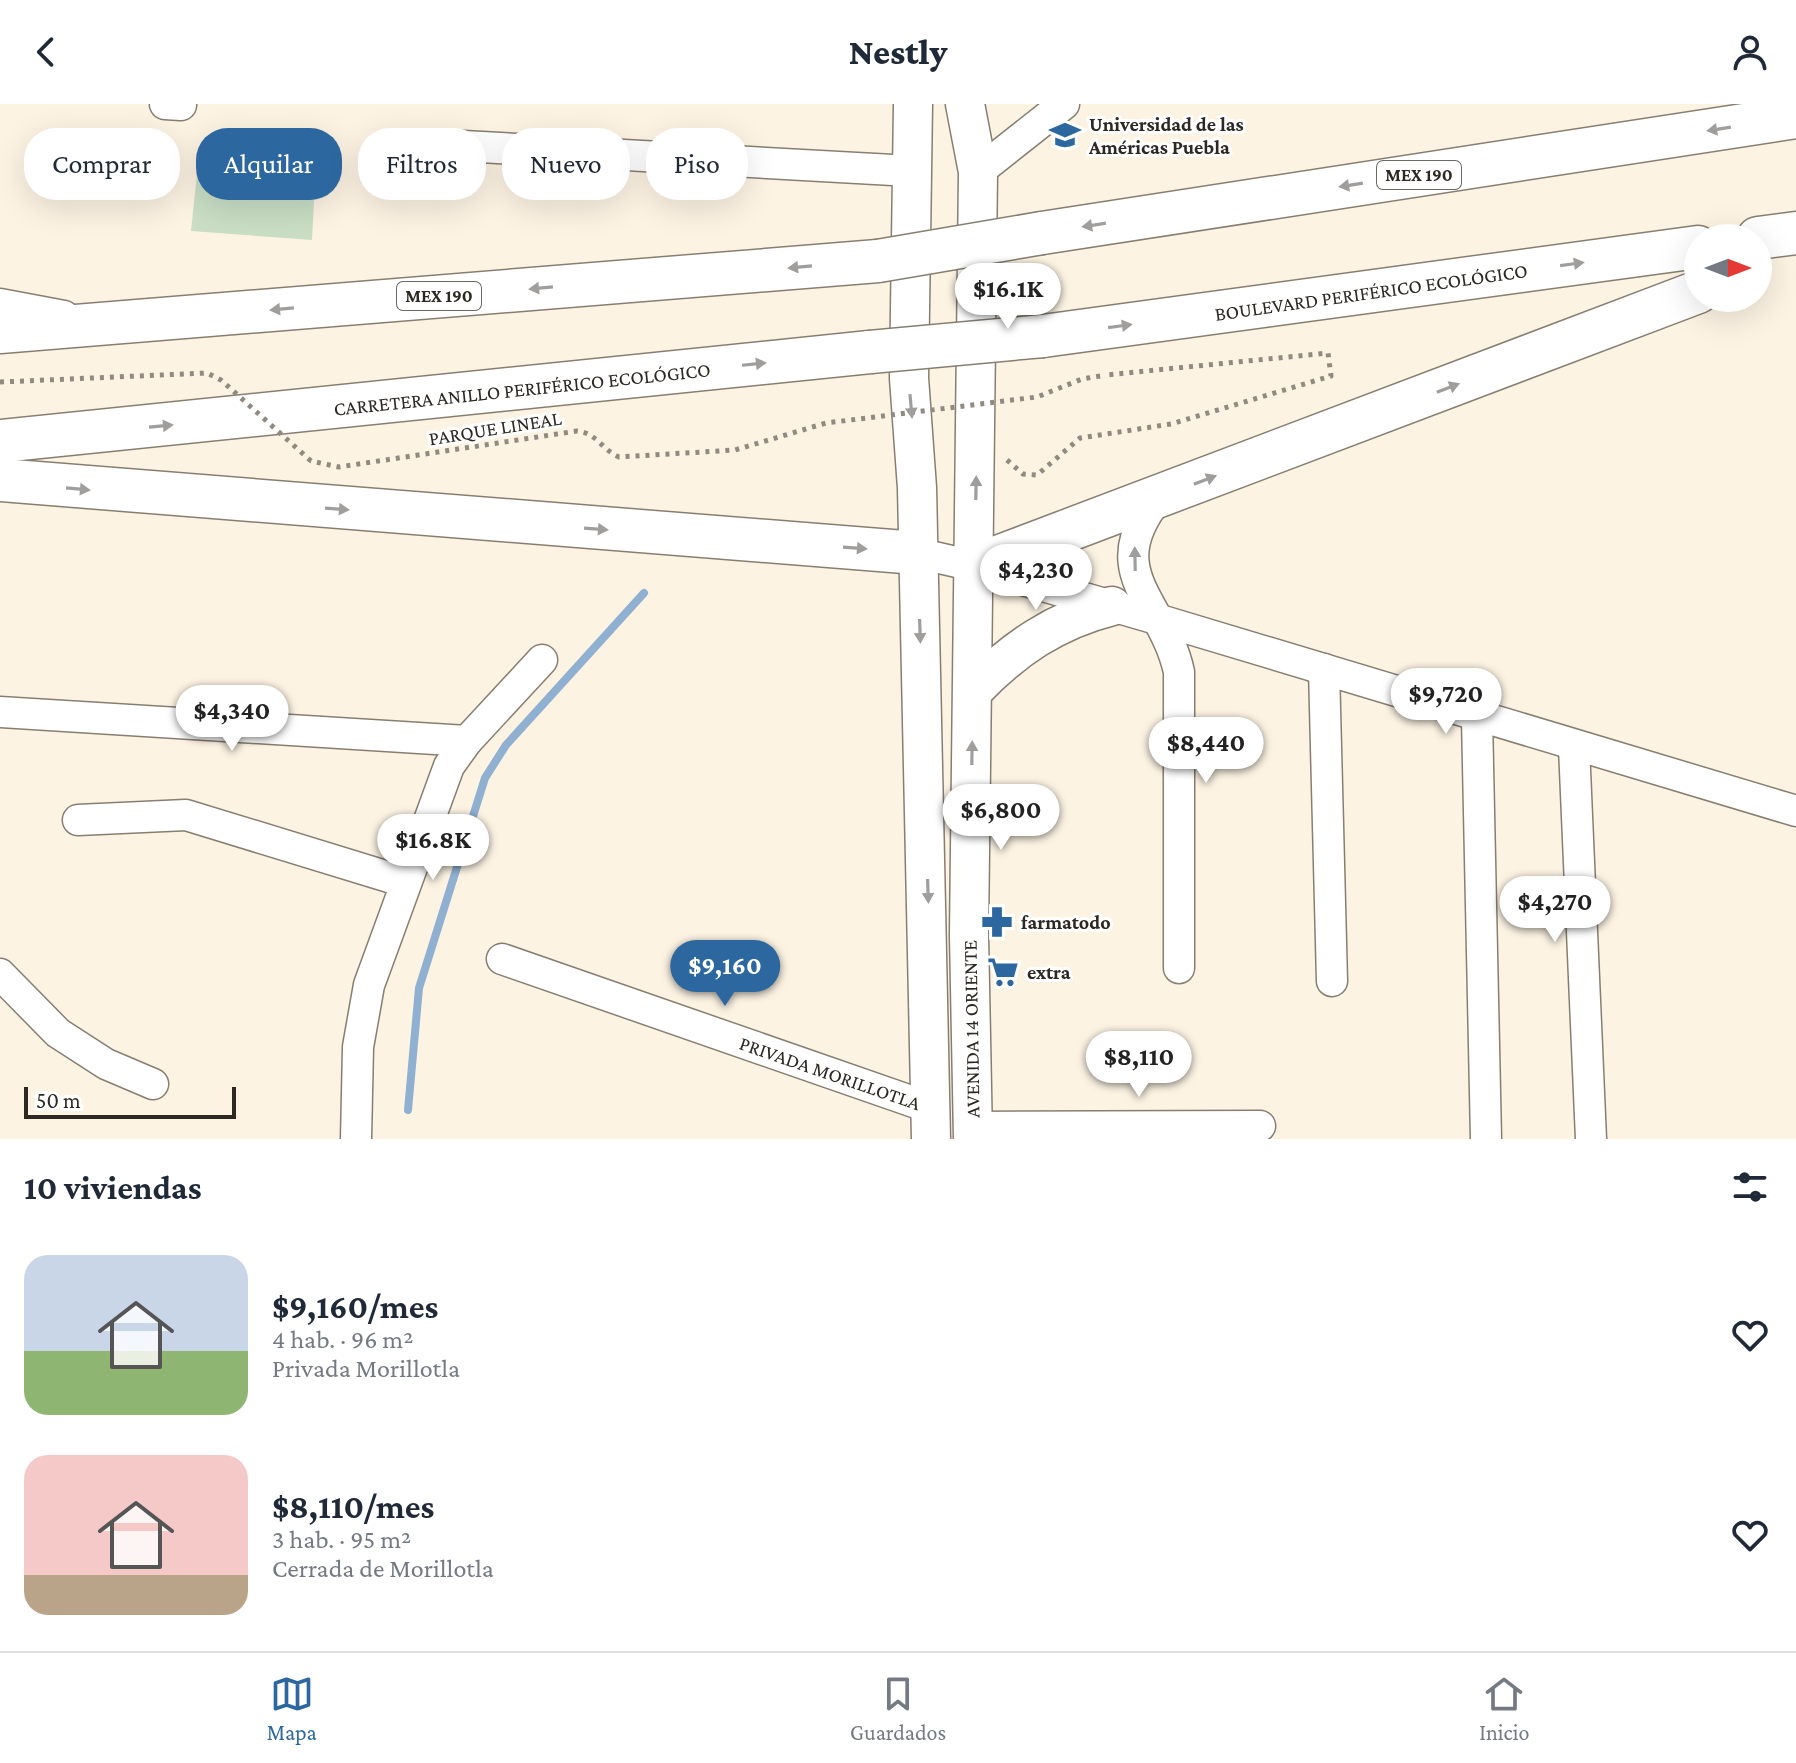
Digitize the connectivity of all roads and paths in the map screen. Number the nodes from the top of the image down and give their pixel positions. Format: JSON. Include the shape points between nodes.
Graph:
{"nodes":[{"id":1,"x":165,"y":104,"type":"edge"},
{"id":2,"x":913,"y":104,"type":"edge"},
{"id":3,"x":965,"y":104,"type":"edge"},
{"id":4,"x":1064,"y":104,"type":"edge"},
{"id":5,"x":181,"y":105,"type":"edge"},
{"id":6,"x":1034,"y":116,"type":"edge"},
{"id":7,"x":1796,"y":117,"type":"edge"},
{"id":8,"x":486,"y":147,"type":"edge"},
{"id":9,"x":911,"y":171,"type":"junction"},
{"id":10,"x":978,"y":172,"type":"junction"},
{"id":11,"x":1684,"y":249,"type":"edge"},
{"id":12,"x":1684,"y":297,"type":"edge"},
{"id":13,"x":0,"y":304,"type":"edge"},
{"id":14,"x":110,"y":323,"type":"junction"},
{"id":15,"x":0,"y":332,"type":"edge"},
{"id":16,"x":1043,"y":336,"type":"joint"},
{"id":17,"x":1106,"y":375,"type":"dead end"},
{"id":18,"x":0,"y":382,"type":"edge"},
{"id":19,"x":0,"y":441,"type":"edge"},
{"id":20,"x":0,"y":480,"type":"edge"},
{"id":21,"x":1158,"y":498,"type":"junction"},
{"id":22,"x":917,"y":553,"type":"junction"},
{"id":23,"x":974,"y":566,"type":"junction"},
{"id":24,"x":1112,"y":606,"type":"junction"},
{"id":25,"x":1160,"y":620,"type":"junction"},
{"id":26,"x":542,"y":660,"type":"dead end"},
{"id":27,"x":1324,"y":669,"type":"junction"},
{"id":28,"x":973,"y":691,"type":"junction"},
{"id":29,"x":0,"y":712,"type":"edge"},
{"id":30,"x":1477,"y":718,"type":"junction"},
{"id":31,"x":467,"y":741,"type":"junction"},
{"id":32,"x":1574,"y":747,"type":"junction"},
{"id":33,"x":1796,"y":811,"type":"edge"},
{"id":34,"x":78,"y":820,"type":"dead end"},
{"id":35,"x":405,"y":882,"type":"junction"},
{"id":36,"x":929,"y":935,"type":"junction"},
{"id":37,"x":969,"y":935,"type":"junction"},
{"id":38,"x":502,"y":959,"type":"dead end"},
{"id":39,"x":1179,"y":968,"type":"dead end"},
{"id":40,"x":0,"y":974,"type":"edge"},
{"id":41,"x":1332,"y":981,"type":"dead end"},
{"id":42,"x":153,"y":1084,"type":"dead end"},
{"id":43,"x":931,"y":1124,"type":"edge"},
{"id":44,"x":1260,"y":1126,"type":"dead end"},
{"id":45,"x":973,"y":1133,"type":"edge"},
{"id":46,"x":1152,"y":1133,"type":"edge"},
{"id":47,"x":356,"y":1139,"type":"edge"},
{"id":48,"x":1486,"y":1139,"type":"edge"},
{"id":49,"x":1591,"y":1139,"type":"edge"}],
"edges":[{"from":1,"to":5,"type":"street"},
{"from":2,"to":9,"type":"main road","name":"AVENIDA 14 ORIENTE"},
{"from":3,"to":10,"type":"main road","name":"AVENIDA 14 ORIENTE"},
{"from":4,"to":6,"type":"street"},
{"from":6,"to":10,"type":"street"},
{"from":7,"to":14,"type":"highway","number":"MEX 190","one_way":true,"bridge":true,"via":[[878,261]]},
{"from":8,"to":9,"type":"street"},
{"from":9,"to":22,"type":"main road","name":"AVENIDA 14 ORIENTE","one_way":true,"via":[[909,378]]},
{"from":23,"to":10,"type":"main road","name":"AVENIDA 14 ORIENTE","one_way":true},
{"from":16,"to":11,"type":"highway","name":"BOULEVARD PERIFÉRICO ECOLÓGICO","one_way":true},
{"from":21,"to":12,"type":"highway","one_way":true},
{"from":13,"to":14,"type":"street"},
{"from":14,"to":15,"type":"highway","number":"MEX 190"},
{"from":19,"to":16,"type":"highway","name":"CARRETERA ANILLO PERIFÉRICO ECOLÓGICO","one_way":true,"bridge":true},
{"from":17,"to":18,"type":"path","name":"PARQUE LINEAL","bridge":true,"via":[[1037,397],[826,423],[714,453],[619,457],[594,435],[577,431],[339,467],[311,461],[207,373]]},
{"from":20,"to":22,"type":"highway","one_way":true},
{"from":21,"to":23,"type":"highway"},
{"from":25,"to":21,"type":"street","one_way":true,"via":[[1139,588],[1134,549],[1142,522]]},
{"from":22,"to":23,"type":"street"},
{"from":22,"to":36,"type":"main road","name":"AVENIDA 14 ORIENTE","one_way":true},
{"from":23,"to":24,"type":"street"},
{"from":23,"to":28,"type":"main road","name":"AVENIDA 14 ORIENTE"},
{"from":24,"to":25,"type":"street"},
{"from":24,"to":28,"type":"main road","via":[[1036,636]]},
{"from":25,"to":27,"type":"street"},
{"from":25,"to":39,"type":"street","via":[[1179,672]]},
{"from":26,"to":31,"type":"street"},
{"from":27,"to":30,"type":"street"},
{"from":27,"to":41,"type":"street"},
{"from":37,"to":28,"type":"main road","name":"AVENIDA 14 ORIENTE","one_way":true},
{"from":29,"to":31,"type":"street"},
{"from":30,"to":32,"type":"street"},
{"from":30,"to":48,"type":"street"},
{"from":31,"to":35,"type":"street","via":[[449,766]]},
{"from":32,"to":33,"type":"street"},
{"from":32,"to":49,"type":"street"},
{"from":34,"to":35,"type":"street","via":[[186,815]]},
{"from":35,"to":47,"type":"street","via":[[369,985],[361,1032]]},
{"from":36,"to":37,"type":"main road"},
{"from":36,"to":43,"type":"main road","name":"AVENIDA 14 ORIENTE"},
{"from":37,"to":45,"type":"main road","name":"AVENIDA 14 ORIENTE"},
{"from":38,"to":43,"type":"street","name":"PRIVADA MORILLOTLA"},
{"from":40,"to":42,"type":"street","via":[[58,1033],[106,1064]]},
{"from":44,"to":46,"type":"street"},
{"from":45,"to":46,"type":"street"}]}
